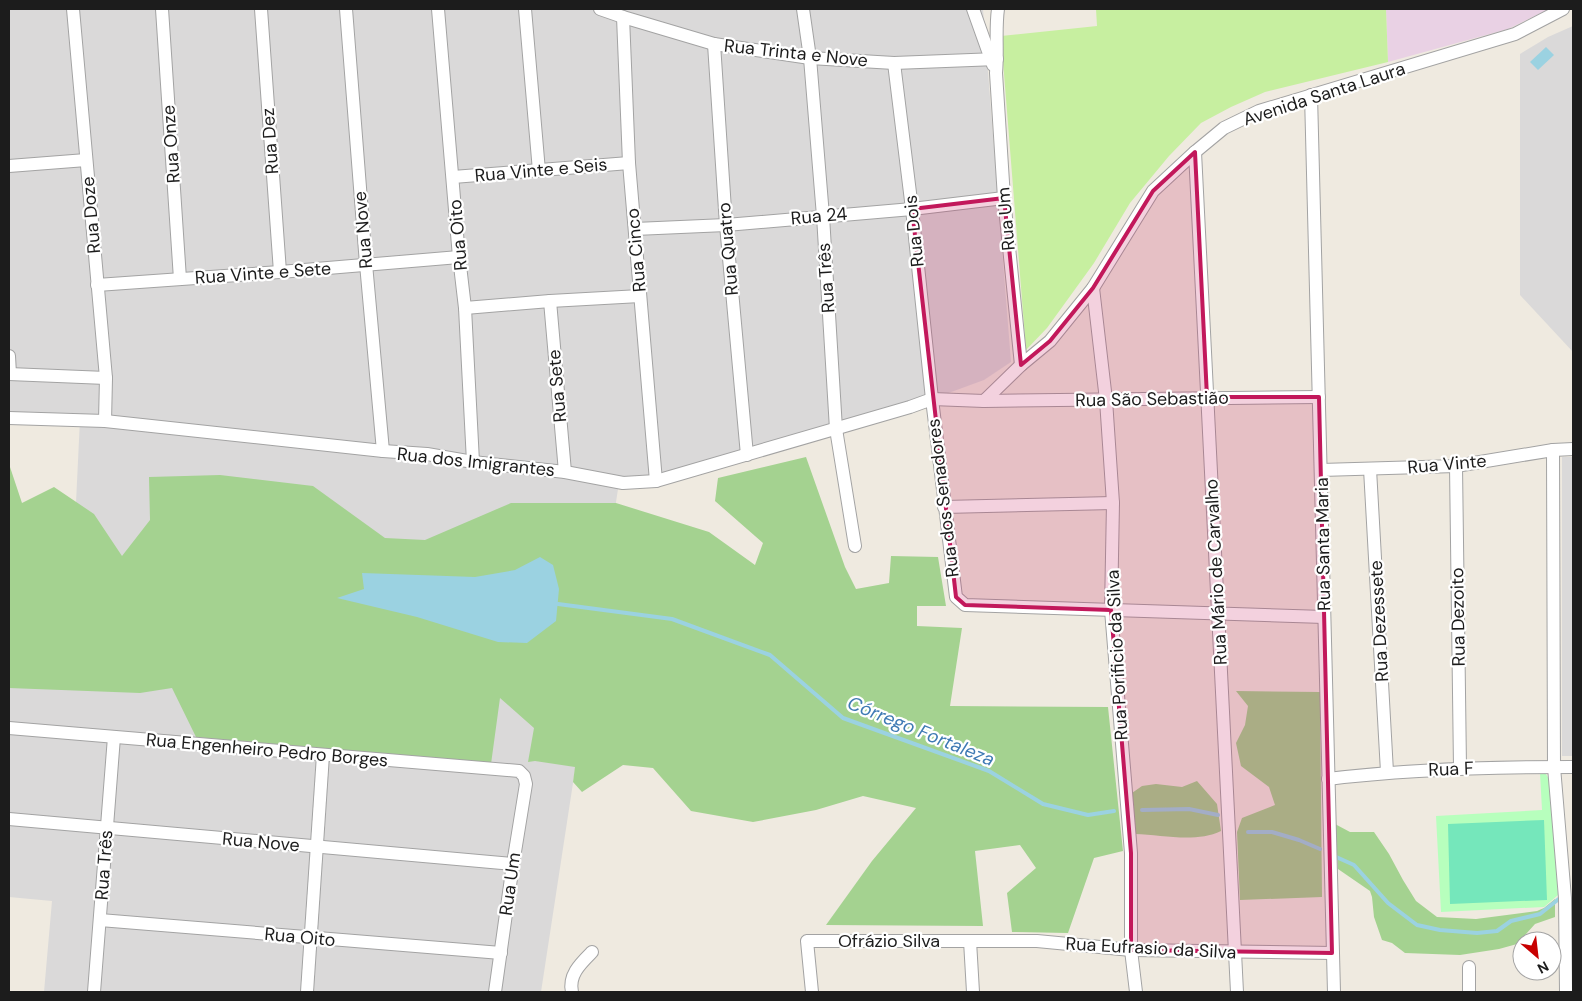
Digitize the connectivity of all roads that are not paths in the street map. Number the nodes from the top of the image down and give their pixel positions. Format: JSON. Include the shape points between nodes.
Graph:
{"nodes":[{"id":1,"x":73,"y":9,"type":"edge"},
{"id":2,"x":162,"y":9,"type":"edge"},
{"id":3,"x":261,"y":9,"type":"edge"},
{"id":4,"x":346,"y":9,"type":"edge"},
{"id":5,"x":438,"y":9,"type":"edge"},
{"id":6,"x":525,"y":9,"type":"edge"},
{"id":7,"x":600,"y":9,"type":"edge"},
{"id":8,"x":803,"y":9,"type":"edge"},
{"id":9,"x":973,"y":9,"type":"edge"},
{"id":10,"x":998,"y":9,"type":"edge"},
{"id":11,"x":1563,"y":9,"type":"edge"},
{"id":12,"x":623,"y":17,"type":"junction"},
{"id":13,"x":714,"y":44,"type":"junction"},
{"id":14,"x":810,"y":58,"type":"junction"},
{"id":15,"x":994,"y":59,"type":"junction"},
{"id":16,"x":894,"y":63,"type":"junction"},
{"id":17,"x":1311,"y":95,"type":"junction"},
{"id":18,"x":1195,"y":152,"type":"junction"},
{"id":19,"x":86,"y":160,"type":"junction"},
{"id":20,"x":629,"y":163,"type":"junction"},
{"id":21,"x":9,"y":166,"type":"edge"},
{"id":22,"x":539,"y":171,"type":"junction"},
{"id":23,"x":453,"y":178,"type":"junction"},
{"id":24,"x":1004,"y":198,"type":"junction"},
{"id":25,"x":912,"y":209,"type":"junction"},
{"id":26,"x":823,"y":216,"type":"junction"},
{"id":27,"x":726,"y":225,"type":"junction"},
{"id":28,"x":635,"y":229,"type":"junction"},
{"id":29,"x":459,"y":257,"type":"junction"},
{"id":30,"x":366,"y":264,"type":"junction"},
{"id":31,"x":280,"y":272,"type":"junction"},
{"id":32,"x":180,"y":279,"type":"junction"},
{"id":33,"x":97,"y":285,"type":"junction"},
{"id":34,"x":1093,"y":288,"type":"junction"},
{"id":35,"x":640,"y":296,"type":"junction"},
{"id":36,"x":550,"y":301,"type":"junction"},
{"id":37,"x":465,"y":308,"type":"junction"},
{"id":38,"x":9,"y":356,"type":"edge"},
{"id":39,"x":1021,"y":365,"type":"junction"},
{"id":40,"x":10,"y":374,"type":"edge"},
{"id":41,"x":106,"y":378,"type":"junction"},
{"id":42,"x":1207,"y":397,"type":"junction"},
{"id":43,"x":1319,"y":397,"type":"junction"},
{"id":44,"x":932,"y":400,"type":"junction"},
{"id":45,"x":1106,"y":400,"type":"junction"},
{"id":46,"x":984,"y":401,"type":"junction"},
{"id":47,"x":9,"y":418,"type":"edge"},
{"id":48,"x":104,"y":421,"type":"junction"},
{"id":49,"x":836,"y":429,"type":"junction"},
{"id":50,"x":1573,"y":449,"type":"edge"},
{"id":51,"x":1552,"y":450,"type":"junction"},
{"id":52,"x":383,"y":452,"type":"junction"},
{"id":53,"x":747,"y":455,"type":"junction"},
{"id":54,"x":473,"y":462,"type":"junction"},
{"id":55,"x":1456,"y":466,"type":"junction"},
{"id":56,"x":1370,"y":469,"type":"junction"},
{"id":57,"x":1321,"y":470,"type":"junction"},
{"id":58,"x":565,"y":472,"type":"junction"},
{"id":59,"x":656,"y":481,"type":"junction"},
{"id":60,"x":1113,"y":503,"type":"junction"},
{"id":61,"x":944,"y":507,"type":"junction"},
{"id":62,"x":855,"y":546,"type":"dead end"},
{"id":63,"x":1111,"y":610,"type":"junction"},
{"id":64,"x":1218,"y":613,"type":"junction"},
{"id":65,"x":1324,"y":617,"type":"junction"},
{"id":66,"x":9,"y":728,"type":"edge"},
{"id":67,"x":114,"y":737,"type":"junction"},
{"id":68,"x":323,"y":755,"type":"junction"},
{"id":69,"x":1554,"y":767,"type":"junction"},
{"id":70,"x":1573,"y":767,"type":"edge"},
{"id":71,"x":1460,"y":768,"type":"junction"},
{"id":72,"x":1387,"y":772,"type":"junction"},
{"id":73,"x":524,"y":776,"type":"joint"},
{"id":74,"x":1328,"y":779,"type":"junction"},
{"id":75,"x":9,"y":819,"type":"edge"},
{"id":76,"x":106,"y":827,"type":"junction"},
{"id":77,"x":318,"y":847,"type":"junction"},
{"id":78,"x":513,"y":864,"type":"junction"},
{"id":79,"x":100,"y":920,"type":"junction"},
{"id":80,"x":311,"y":938,"type":"junction"},
{"id":81,"x":970,"y":940,"type":"junction"},
{"id":82,"x":1130,"y":950,"type":"junction"},
{"id":83,"x":592,"y":952,"type":"dead end"},
{"id":84,"x":1235,"y":952,"type":"junction"},
{"id":85,"x":501,"y":953,"type":"junction"},
{"id":86,"x":1332,"y":953,"type":"junction"},
{"id":87,"x":1469,"y":967,"type":"dead end"},
{"id":88,"x":94,"y":992,"type":"edge"},
{"id":89,"x":307,"y":992,"type":"edge"},
{"id":90,"x":495,"y":992,"type":"edge"},
{"id":91,"x":572,"y":992,"type":"edge"},
{"id":92,"x":812,"y":992,"type":"edge"},
{"id":93,"x":973,"y":992,"type":"edge"},
{"id":94,"x":1136,"y":992,"type":"edge"},
{"id":95,"x":1237,"y":992,"type":"edge"},
{"id":96,"x":1334,"y":992,"type":"edge"},
{"id":97,"x":1469,"y":992,"type":"edge"},
{"id":98,"x":1566,"y":992,"type":"edge"}],
"edges":[{"from":1,"to":19,"type":"street","name":"Rua Doze"},
{"from":2,"to":32,"type":"street","name":"Rua Onze"},
{"from":3,"to":31,"type":"street","name":"Rua Dez"},
{"from":4,"to":30,"type":"street","name":"Rua Nove"},
{"from":5,"to":23,"type":"street","name":"Rua Oito"},
{"from":6,"to":22,"type":"street"},
{"from":7,"to":12,"type":"street","name":"Rua Trinta e Nove"},
{"from":8,"to":14,"type":"street","name":"Rua Três"},
{"from":9,"to":15,"type":"street","name":"Rua Um"},
{"from":10,"to":15,"type":"street","name":"Rua Um"},
{"from":11,"to":17,"type":"street","name":"Avenida Santa Laura","via":[[1515,34]]},
{"from":12,"to":13,"type":"street","name":"Rua Trinta e Nove"},
{"from":12,"to":20,"type":"street","name":"Rua Cinco"},
{"from":13,"to":14,"type":"street","name":"Rua Trinta e Nove"},
{"from":13,"to":27,"type":"street","name":"Rua Quatro"},
{"from":14,"to":16,"type":"street","name":"Rua Trinta e Nove"},
{"from":14,"to":26,"type":"street","name":"Rua Três"},
{"from":15,"to":16,"type":"street","name":"Rua Trinta e Nove"},
{"from":15,"to":24,"type":"street","name":"Rua Um"},
{"from":16,"to":25,"type":"street","name":"Rua Dois"},
{"from":17,"to":18,"type":"street","name":"Avenida Santa Laura","via":[[1259,111],[1224,128]]},
{"from":17,"to":43,"type":"street","name":"Rua Santa Maria"},
{"from":18,"to":34,"type":"street","name":"Avenida Santa Laura","via":[[1153,191]]},
{"from":18,"to":42,"type":"street","name":"Rua Mário de Carvalho"},
{"from":19,"to":21,"type":"street"},
{"from":19,"to":33,"type":"street","name":"Rua Doze"},
{"from":20,"to":22,"type":"street","name":"Rua Vinte e Seis"},
{"from":20,"to":28,"type":"street","name":"Rua Cinco"},
{"from":22,"to":23,"type":"street","name":"Rua Vinte e Seis"},
{"from":23,"to":29,"type":"street","name":"Rua Oito"},
{"from":24,"to":25,"type":"street","name":"Rua 24"},
{"from":24,"to":39,"type":"street","name":"Rua Um"},
{"from":25,"to":26,"type":"street","name":"Rua 24"},
{"from":25,"to":44,"type":"street","name":"Rua Dois"},
{"from":26,"to":27,"type":"street","name":"Rua 24"},
{"from":26,"to":49,"type":"street","name":"Rua Três"},
{"from":27,"to":28,"type":"street","name":"Rua 24"},
{"from":27,"to":53,"type":"street","name":"Rua Quatro"},
{"from":28,"to":35,"type":"street","name":"Rua Cinco"},
{"from":29,"to":30,"type":"street","name":"Rua Vinte e Sete"},
{"from":29,"to":37,"type":"street","name":"Rua Oito"},
{"from":30,"to":31,"type":"street","name":"Rua Vinte e Sete"},
{"from":30,"to":52,"type":"street","name":"Rua Nove"},
{"from":31,"to":32,"type":"street","name":"Rua Vinte e Sete"},
{"from":32,"to":33,"type":"street","name":"Rua Vinte e Sete"},
{"from":33,"to":41,"type":"street","name":"Rua Doze"},
{"from":34,"to":39,"type":"street","name":"Avenida Santa Laura","via":[[1050,341]]},
{"from":34,"to":45,"type":"street","name":"Rua Porificio da Silva"},
{"from":35,"to":36,"type":"street"},
{"from":35,"to":59,"type":"street","name":"Rua Cinco"},
{"from":36,"to":37,"type":"street"},
{"from":36,"to":58,"type":"street","name":"Rua Sete"},
{"from":37,"to":54,"type":"street","name":"Rua Oito"},
{"from":38,"to":40,"type":"street"},
{"from":39,"to":46,"type":"street","name":"Avenida Santa Laura"},
{"from":40,"to":41,"type":"street"},
{"from":41,"to":48,"type":"street","name":"Rua Doze"},
{"from":42,"to":43,"type":"street","name":"Rua São Sebastião"},
{"from":42,"to":45,"type":"street","name":"Rua São Sebastião"},
{"from":42,"to":64,"type":"street","name":"Rua Mário de Carvalho"},
{"from":43,"to":57,"type":"street","name":"Rua Santa Maria"},
{"from":44,"to":46,"type":"street"},
{"from":44,"to":49,"type":"street","name":"Rua dos Imigrantes"},
{"from":44,"to":61,"type":"street","name":"Rua dos Senadores"},
{"from":45,"to":46,"type":"street","name":"Rua São Sebastião"},
{"from":45,"to":60,"type":"street","name":"Rua Porificio da Silva"},
{"from":47,"to":48,"type":"street","name":"Rua dos Imigrantes"},
{"from":48,"to":52,"type":"street","name":"Rua dos Imigrantes"},
{"from":49,"to":53,"type":"street","name":"Rua dos Imigrantes"},
{"from":49,"to":62,"type":"street","name":"Rua Três"},
{"from":50,"to":51,"type":"street","name":"Rua Vinte"},
{"from":51,"to":55,"type":"street","name":"Rua Vinte"},
{"from":51,"to":69,"type":"street"},
{"from":52,"to":54,"type":"street","name":"Rua dos Imigrantes","via":[[427,454]]},
{"from":53,"to":59,"type":"street","name":"Rua dos Imigrantes"},
{"from":54,"to":58,"type":"street","name":"Rua dos Imigrantes"},
{"from":55,"to":56,"type":"street","name":"Rua Vinte"},
{"from":55,"to":71,"type":"street","name":"Rua Dezoito"},
{"from":56,"to":57,"type":"street","name":"Rua Vinte"},
{"from":56,"to":72,"type":"street","name":"Rua Dezessete"},
{"from":57,"to":65,"type":"street","name":"Rua Santa Maria"},
{"from":58,"to":59,"type":"street","name":"Rua dos Imigrantes","via":[[623,483]]},
{"from":60,"to":61,"type":"street"},
{"from":60,"to":63,"type":"street","name":"Rua Porificio da Silva"},
{"from":61,"to":63,"type":"street","name":"Rua dos Senadores","via":[[956,597],[965,605]]},
{"from":63,"to":64,"type":"street"},
{"from":63,"to":82,"type":"street","name":"Rua Porificio da Silva","via":[[1131,853]]},
{"from":64,"to":65,"type":"street"},
{"from":64,"to":84,"type":"street","name":"Rua Mário de Carvalho"},
{"from":65,"to":74,"type":"street","name":"Rua Santa Maria"},
{"from":66,"to":67,"type":"street","name":"Rua Engenheiro Pedro Borges"},
{"from":67,"to":68,"type":"street","name":"Rua Engenheiro Pedro Borges"},
{"from":67,"to":76,"type":"street","name":"Rua Três"},
{"from":68,"to":73,"type":"street","name":"Rua Engenheiro Pedro Borges","via":[[519,771]]},
{"from":68,"to":77,"type":"street"},
{"from":69,"to":70,"type":"street","name":"Rua F"},
{"from":69,"to":71,"type":"street","name":"Rua F"},
{"from":69,"to":98,"type":"street","via":[[1565,898]]},
{"from":71,"to":72,"type":"street","name":"Rua F"},
{"from":72,"to":74,"type":"street","name":"Rua F"},
{"from":73,"to":78,"type":"street","name":"Rua Um","via":[[526,784]]},
{"from":74,"to":86,"type":"street","name":"Rua Santa Maria"},
{"from":75,"to":76,"type":"street","name":"Rua Nove"},
{"from":76,"to":77,"type":"street","name":"Rua Nove"},
{"from":76,"to":79,"type":"street","name":"Rua Três"},
{"from":77,"to":78,"type":"street","name":"Rua Nove"},
{"from":77,"to":80,"type":"street"},
{"from":78,"to":85,"type":"street","name":"Rua Um"},
{"from":79,"to":80,"type":"street","name":"Rua Oito"},
{"from":79,"to":88,"type":"street","name":"Rua Três"},
{"from":80,"to":85,"type":"street","name":"Rua Oito"},
{"from":80,"to":89,"type":"street"},
{"from":81,"to":82,"type":"street","name":"Rua Eufrasio da Silva","via":[[1037,941]]},
{"from":81,"to":92,"type":"street","name":"Ofrázio Silva","via":[[808,941]]},
{"from":81,"to":93,"type":"street"},
{"from":82,"to":84,"type":"street","name":"Rua Eufrasio da Silva"},
{"from":82,"to":94,"type":"street","name":"Rua Porificio da Silva"},
{"from":83,"to":91,"type":"street","via":[[576,968]]},
{"from":84,"to":86,"type":"street","name":"Rua Eufrasio da Silva"},
{"from":84,"to":95,"type":"street","name":"Rua Mário de Carvalho"},
{"from":85,"to":90,"type":"street","name":"Rua Um"},
{"from":86,"to":96,"type":"street","name":"Rua Santa Maria"},
{"from":87,"to":97,"type":"street"}]}
